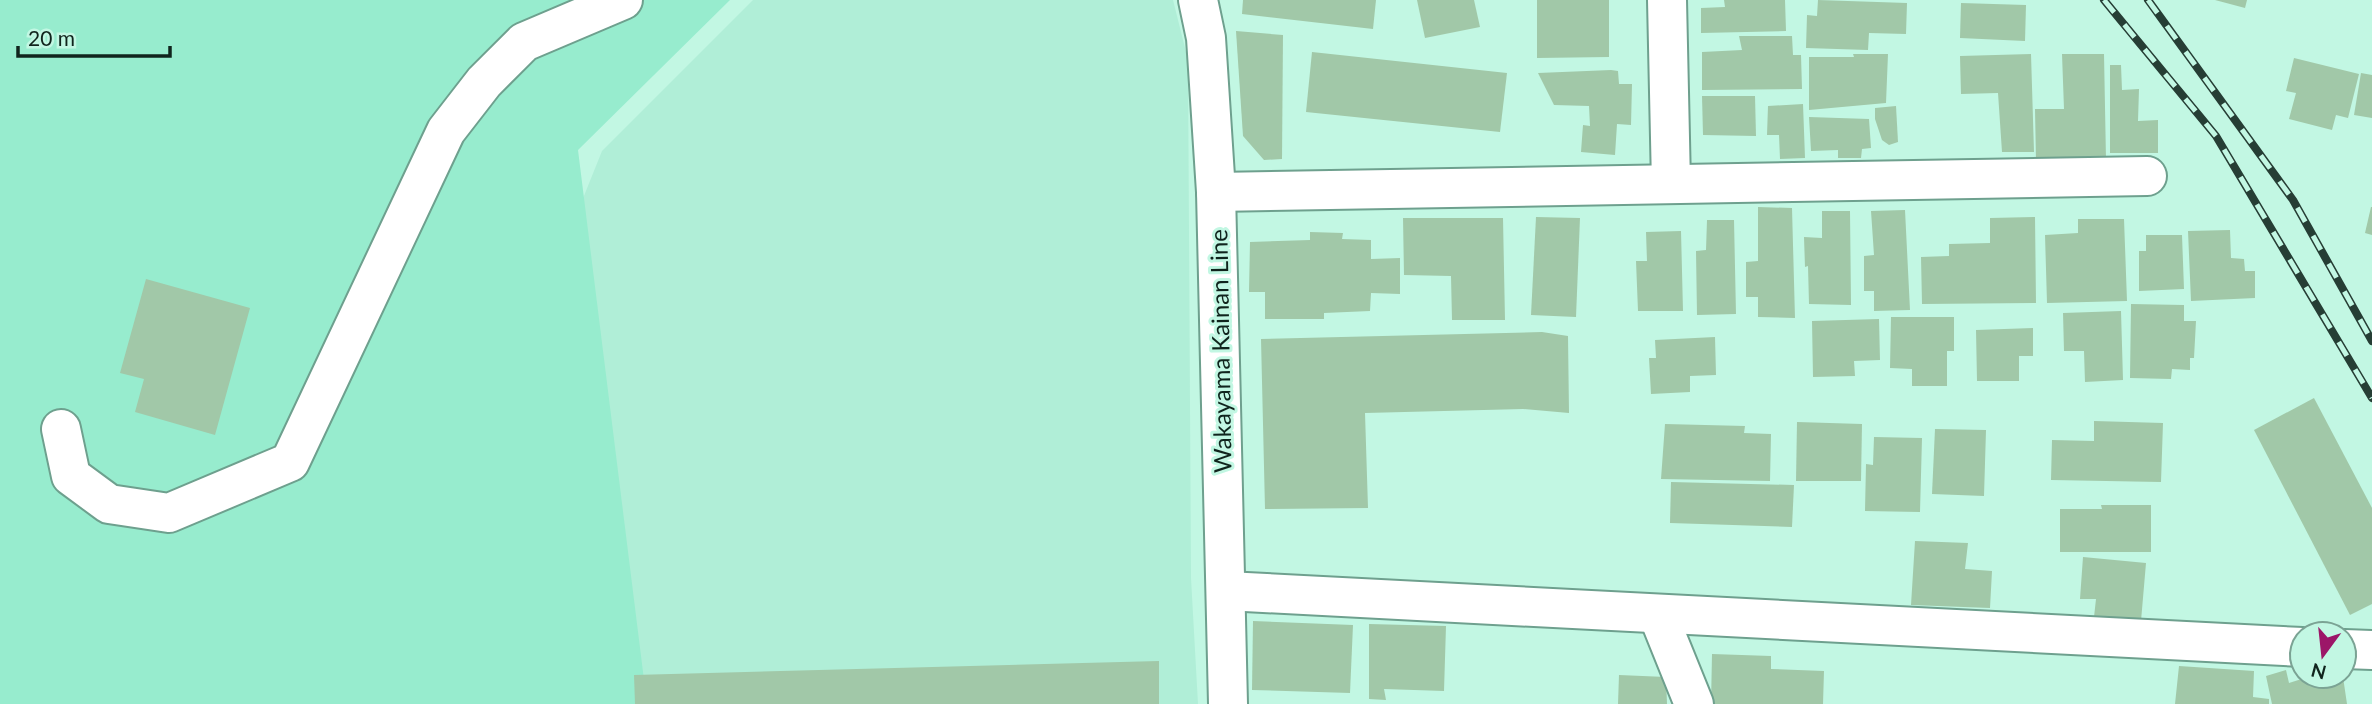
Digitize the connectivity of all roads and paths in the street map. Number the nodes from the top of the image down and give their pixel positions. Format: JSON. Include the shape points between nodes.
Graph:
{"nodes":[{"id":1,"x":623,"y":0,"type":"edge"},
{"id":2,"x":1198,"y":0,"type":"edge"},
{"id":3,"x":1667,"y":0,"type":"edge"},
{"id":4,"x":2147,"y":176,"type":"dead end"},
{"id":5,"x":1671,"y":184,"type":"junction"},
{"id":6,"x":1216,"y":192,"type":"junction"},
{"id":7,"x":61,"y":429,"type":"dead end"},
{"id":8,"x":1226,"y":590,"type":"junction"},
{"id":9,"x":1658,"y":615,"type":"junction"},
{"id":10,"x":2288,"y":645,"type":"edge"},
{"id":11,"x":1228,"y":704,"type":"edge"},
{"id":12,"x":1694,"y":704,"type":"edge"}],
"edges":[{"from":1,"to":7,"type":"street","via":[[524,42],[484,82],[446,131],[290,462],[169,513],[109,504],[71,476]]},
{"from":2,"to":6,"type":"street","name":"Wakayama Kainan Line","via":[[1206,38]]},
{"from":3,"to":5,"type":"street"},
{"from":4,"to":5,"type":"street"},
{"from":5,"to":6,"type":"street"},
{"from":6,"to":8,"type":"street","name":"Wakayama Kainan Line"},
{"from":8,"to":9,"type":"street"},
{"from":8,"to":11,"type":"street","name":"Wakayama Kainan Line"},
{"from":9,"to":10,"type":"street"},
{"from":9,"to":12,"type":"street"}]}
